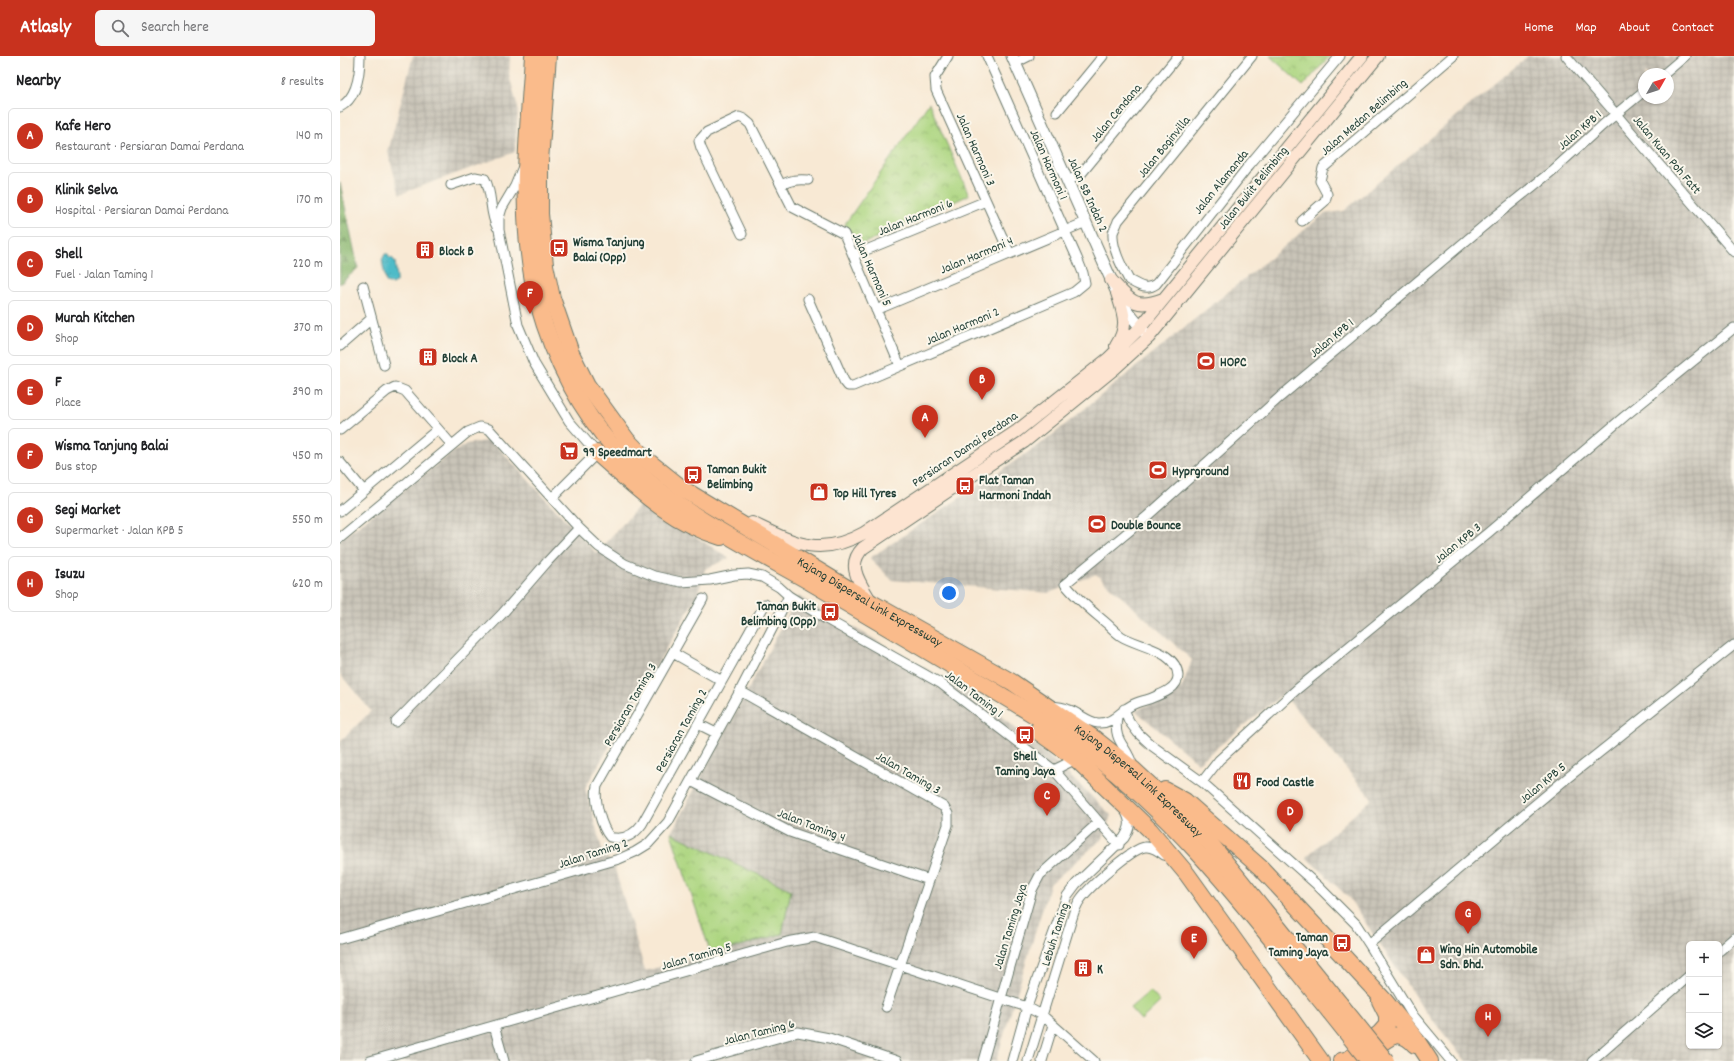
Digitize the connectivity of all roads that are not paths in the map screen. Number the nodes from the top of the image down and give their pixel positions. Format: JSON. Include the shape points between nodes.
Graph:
{"nodes":[{"id":1,"x":360,"y":56,"type":"edge"},
{"id":2,"x":533,"y":56,"type":"edge"},
{"id":3,"x":548,"y":56,"type":"edge"},
{"id":4,"x":948,"y":56,"type":"edge"},
{"id":5,"x":987,"y":56,"type":"edge"},
{"id":6,"x":1029,"y":56,"type":"edge"},
{"id":7,"x":1103,"y":56,"type":"edge"},
{"id":8,"x":1178,"y":56,"type":"edge"},
{"id":9,"x":1340,"y":56,"type":"edge"},
{"id":10,"x":1362,"y":56,"type":"edge"},
{"id":11,"x":1378,"y":56,"type":"edge"},
{"id":12,"x":1452,"y":56,"type":"edge"},
{"id":13,"x":1566,"y":56,"type":"edge"},
{"id":14,"x":1685,"y":56,"type":"edge"},
{"id":15,"x":1248,"y":58,"type":"edge"},
{"id":16,"x":1014,"y":60,"type":"edge"},
{"id":17,"x":1671,"y":68,"type":"edge"},
{"id":18,"x":1638,"y":96,"type":"edge"},
{"id":19,"x":340,"y":107,"type":"edge"},
{"id":20,"x":1057,"y":112,"type":"dead end"},
{"id":21,"x":1617,"y":113,"type":"junction"},
{"id":22,"x":525,"y":161,"type":"junction"},
{"id":23,"x":808,"y":180,"type":"dead end"},
{"id":24,"x":1068,"y":181,"type":"junction"},
{"id":25,"x":451,"y":185,"type":"dead end"},
{"id":26,"x":781,"y":185,"type":"junction"},
{"id":27,"x":490,"y":197,"type":"junction"},
{"id":28,"x":507,"y":201,"type":"junction"},
{"id":29,"x":986,"y":201,"type":"junction"},
{"id":30,"x":1302,"y":221,"type":"dead end"},
{"id":31,"x":1086,"y":222,"type":"junction"},
{"id":32,"x":499,"y":230,"type":"junction"},
{"id":33,"x":1066,"y":231,"type":"junction"},
{"id":34,"x":742,"y":234,"type":"dead end"},
{"id":35,"x":1734,"y":252,"type":"edge"},
{"id":36,"x":1010,"y":254,"type":"junction"},
{"id":37,"x":854,"y":255,"type":"junction"},
{"id":38,"x":1119,"y":259,"type":"junction"},
{"id":39,"x":1105,"y":266,"type":"junction"},
{"id":40,"x":1111,"y":280,"type":"junction"},
{"id":41,"x":1085,"y":284,"type":"joint"},
{"id":42,"x":363,"y":286,"type":"dead end"},
{"id":43,"x":1117,"y":293,"type":"junction"},
{"id":44,"x":808,"y":299,"type":"dead end"},
{"id":45,"x":1163,"y":299,"type":"junction"},
{"id":46,"x":876,"y":310,"type":"junction"},
{"id":47,"x":371,"y":319,"type":"junction"},
{"id":48,"x":1140,"y":328,"type":"junction"},
{"id":49,"x":1734,"y":328,"type":"edge"},
{"id":50,"x":1149,"y":337,"type":"junction"},
{"id":51,"x":340,"y":346,"type":"edge"},
{"id":52,"x":1108,"y":359,"type":"junction"},
{"id":53,"x":384,"y":365,"type":"dead end"},
{"id":54,"x":900,"y":366,"type":"junction"},
{"id":55,"x":438,"y":429,"type":"junction"},
{"id":56,"x":340,"y":430,"type":"edge"},
{"id":57,"x":451,"y":444,"type":"junction"},
{"id":58,"x":597,"y":453,"type":"junction"},
{"id":59,"x":340,"y":462,"type":"edge"},
{"id":60,"x":364,"y":491,"type":"junction"},
{"id":61,"x":552,"y":498,"type":"junction"},
{"id":62,"x":717,"y":510,"type":"junction"},
{"id":63,"x":340,"y":511,"type":"edge"},
{"id":64,"x":579,"y":528,"type":"junction"},
{"id":65,"x":340,"y":538,"type":"edge"},
{"id":66,"x":738,"y":542,"type":"junction"},
{"id":67,"x":789,"y":596,"type":"junction"},
{"id":68,"x":703,"y":599,"type":"dead end"},
{"id":69,"x":872,"y":603,"type":"junction"},
{"id":70,"x":765,"y":604,"type":"dead end"},
{"id":71,"x":1734,"y":645,"type":"edge"},
{"id":72,"x":673,"y":653,"type":"junction"},
{"id":73,"x":722,"y":681,"type":"junction"},
{"id":74,"x":740,"y":691,"type":"junction"},
{"id":75,"x":1002,"y":696,"type":"junction"},
{"id":76,"x":1047,"y":705,"type":"junction"},
{"id":77,"x":1124,"y":709,"type":"junction"},
{"id":78,"x":1117,"y":717,"type":"junction"},
{"id":79,"x":396,"y":722,"type":"dead end"},
{"id":80,"x":698,"y":724,"type":"junction"},
{"id":81,"x":716,"y":734,"type":"junction"},
{"id":82,"x":1076,"y":759,"type":"junction"},
{"id":83,"x":1054,"y":770,"type":"junction"},
{"id":84,"x":1134,"y":770,"type":"junction"},
{"id":85,"x":691,"y":781,"type":"junction"},
{"id":86,"x":1202,"y":782,"type":"junction"},
{"id":87,"x":1149,"y":783,"type":"junction"},
{"id":88,"x":1120,"y":800,"type":"junction"},
{"id":89,"x":1099,"y":822,"type":"junction"},
{"id":90,"x":603,"y":826,"type":"joint"},
{"id":91,"x":1119,"y":845,"type":"junction"},
{"id":92,"x":1187,"y":874,"type":"junction"},
{"id":93,"x":929,"y":880,"type":"junction"},
{"id":94,"x":1734,"y":938,"type":"edge"},
{"id":95,"x":340,"y":939,"type":"edge"},
{"id":96,"x":1369,"y":944,"type":"junction"},
{"id":97,"x":1722,"y":948,"type":"edge"},
{"id":98,"x":900,"y":966,"type":"junction"},
{"id":99,"x":1688,"y":977,"type":"edge"},
{"id":100,"x":1369,"y":984,"type":"junction"},
{"id":101,"x":1001,"y":999,"type":"junction"},
{"id":102,"x":886,"y":1007,"type":"dead end"},
{"id":103,"x":1027,"y":1007,"type":"junction"},
{"id":104,"x":1335,"y":1008,"type":"junction"},
{"id":105,"x":1042,"y":1015,"type":"junction"},
{"id":106,"x":1053,"y":1025,"type":"junction"},
{"id":107,"x":494,"y":1026,"type":"junction"},
{"id":108,"x":1303,"y":1035,"type":"junction"},
{"id":109,"x":1430,"y":1060,"type":"edge"},
{"id":110,"x":370,"y":1061,"type":"edge"},
{"id":111,"x":504,"y":1061,"type":"edge"},
{"id":112,"x":696,"y":1061,"type":"edge"},
{"id":113,"x":897,"y":1061,"type":"edge"},
{"id":114,"x":983,"y":1061,"type":"edge"},
{"id":115,"x":1012,"y":1061,"type":"edge"},
{"id":116,"x":1028,"y":1061,"type":"edge"},
{"id":117,"x":1042,"y":1061,"type":"edge"},
{"id":118,"x":1094,"y":1061,"type":"edge"},
{"id":119,"x":1321,"y":1061,"type":"edge"},
{"id":120,"x":1336,"y":1061,"type":"edge"},
{"id":121,"x":1341,"y":1061,"type":"edge"},
{"id":122,"x":1359,"y":1061,"type":"edge"},
{"id":123,"x":1369,"y":1061,"type":"edge"},
{"id":124,"x":1386,"y":1061,"type":"edge"},
{"id":125,"x":1451,"y":1061,"type":"edge"},
{"id":126,"x":1592,"y":1061,"type":"edge"}],
"edges":[{"from":1,"to":19,"type":"street","via":[[356,86],[351,97]]},
{"from":2,"to":22,"type":"highway","name":"Kajang Dispersal Link Expressway"},
{"from":3,"to":62,"type":"highway","name":"Kajang Dispersal Link Expressway","via":[[540,161],[540,214],[545,265],[561,328],[587,385],[627,440],[683,489]]},
{"from":4,"to":29,"type":"street","name":"Jalan Harmoni 3","via":[[935,77],[936,90]]},
{"from":5,"to":33,"type":"street","name":"Jalan Harmoni 1"},
{"from":6,"to":16,"type":"street"},
{"from":7,"to":20,"type":"street"},
{"from":8,"to":24,"type":"street","name":"Jalan Cendana","via":[[1081,174]]},
{"from":9,"to":38,"type":"street","name":"Jalan Alamanda","via":[[1156,284],[1144,288],[1129,280]]},
{"from":10,"to":45,"type":"main road","name":"Jalan Bukit Belimbing"},
{"from":11,"to":50,"type":"main road","name":"Jalan Bukit Belimbing"},
{"from":12,"to":30,"type":"street","name":"Jalan Medan Belimbing","via":[[1323,168],[1320,181],[1327,194],[1325,201]]},
{"from":13,"to":21,"type":"street","name":"Jalan Kuan Poh Fatt"},
{"from":14,"to":17,"type":"street"},
{"from":15,"to":38,"type":"street","name":"Jalan Boginvilla","via":[[1118,221],[1113,232]]},
{"from":16,"to":24,"type":"street","name":"Jalan SB Indah 2"},
{"from":18,"to":21,"type":"street","name":"Jalan KPB 1"},
{"from":21,"to":35,"type":"street","name":"Jalan Kuan Poh Fatt"},
{"from":21,"to":77,"type":"street","name":"Jalan KPB 1","via":[[1280,396],[1145,518],[1065,584],[1076,597],[1122,636],[1168,657],[1178,670],[1178,679],[1167,691]]},
{"from":22,"to":28,"type":"street","via":[[516,186]]},
{"from":22,"to":66,"type":"highway","name":"Kajang Dispersal Link Expressway","via":[[526,214],[531,266],[538,301],[557,359],[574,392],[612,445],[640,473],[675,502]]},
{"from":23,"to":26,"type":"street","via":[[790,180]]},
{"from":24,"to":31,"type":"street","name":"Jalan SB Indah 2"},
{"from":25,"to":27,"type":"street","via":[[479,176],[485,179],[489,186]]},
{"from":26,"to":34,"type":"street","name":"Jalan Harmoni 5","via":[[750,124],[744,119],[739,117],[707,132],[699,141]]},
{"from":26,"to":37,"type":"street","name":"Jalan Harmoni 5","via":[[792,207],[844,234]]},
{"from":27,"to":28,"type":"street","via":[[496,201]]},
{"from":27,"to":32,"type":"street","via":[[494,221]]},
{"from":28,"to":32,"type":"street","via":[[499,218]]},
{"from":29,"to":36,"type":"street","name":"Jalan Harmoni 3"},
{"from":29,"to":37,"type":"street","name":"Jalan Harmoni 6"},
{"from":31,"to":33,"type":"street","name":"Jalan Harmoni 4"},
{"from":31,"to":39,"type":"street","name":"Jalan SB Indah 2"},
{"from":32,"to":58,"type":"street","via":[[518,325],[534,363],[569,420]]},
{"from":33,"to":36,"type":"street","name":"Jalan Harmoni 4"},
{"from":33,"to":41,"type":"street","name":"Jalan Harmoni 1"},
{"from":36,"to":46,"type":"street","name":"Jalan Harmoni 4"},
{"from":37,"to":46,"type":"street","name":"Jalan Harmoni 5"},
{"from":38,"to":39,"type":"street"},
{"from":39,"to":40,"type":"street","name":"Jalan SB Indah 2"},
{"from":40,"to":43,"type":"street","name":"Jalan SB Indah 2"},
{"from":40,"to":45,"type":"main road","via":[[1128,299],[1138,304],[1149,304]]},
{"from":41,"to":54,"type":"street","name":"Jalan Harmoni 2","via":[[1074,292]]},
{"from":42,"to":47,"type":"street"},
{"from":43,"to":48,"type":"street","name":"Jalan SB Indah 2"},
{"from":43,"to":52,"type":"main road","via":[[1125,327],[1122,338]]},
{"from":44,"to":54,"type":"street","name":"Jalan Harmoni 2","via":[[848,386]]},
{"from":45,"to":48,"type":"main road","name":"Jalan Bukit Belimbing"},
{"from":46,"to":54,"type":"street","name":"Jalan Harmoni 5"},
{"from":47,"to":51,"type":"street"},
{"from":47,"to":53,"type":"street"},
{"from":48,"to":50,"type":"street","name":"Jalan SB Indah 2"},
{"from":48,"to":52,"type":"main road","name":"Persiaran Damai Perdana"},
{"from":49,"to":86,"type":"street","name":"Jalan KPB 3","via":[[1296,690],[1219,760]]},
{"from":50,"to":69,"type":"main road","name":"Persiaran Damai Perdana","via":[[1024,442],[863,548],[858,553],[854,568]]},
{"from":52,"to":62,"type":"main road","name":"Persiaran Damai Perdana","via":[[1017,431],[854,538],[839,544],[808,546],[793,543],[745,519]]},
{"from":55,"to":56,"type":"street","via":[[405,391],[395,387]]},
{"from":55,"to":57,"type":"street"},
{"from":55,"to":60,"type":"street"},
{"from":57,"to":61,"type":"street","name":"Jalan Taming 1","via":[[480,427],[489,429]]},
{"from":57,"to":65,"type":"street","name":"Jalan Taming 1"},
{"from":58,"to":61,"type":"street"},
{"from":58,"to":66,"type":"highway","via":[[647,497],[681,520],[701,531]]},
{"from":59,"to":60,"type":"street"},
{"from":60,"to":63,"type":"street"},
{"from":61,"to":64,"type":"street","name":"Jalan Taming 1"},
{"from":62,"to":69,"type":"highway","name":"Kajang Dispersal Link Expressway"},
{"from":64,"to":67,"type":"street","name":"Jalan Taming 1","via":[[599,547],[625,564],[654,576],[681,582],[748,574],[762,577]]},
{"from":64,"to":79,"type":"street","via":[[502,614]]},
{"from":66,"to":75,"type":"highway","name":"Kajang Dispersal Link Expressway"},
{"from":67,"to":74,"type":"street","name":"Jalan Taming 2"},
{"from":67,"to":83,"type":"street","name":"Jalan Taming 1","via":[[940,683]]},
{"from":68,"to":72,"type":"street","name":"Persiaran Taming 3"},
{"from":69,"to":76,"type":"highway","name":"Kajang Dispersal Link Expressway","via":[[1012,682]]},
{"from":70,"to":73,"type":"street","name":"Persiaran Taming 2"},
{"from":71,"to":96,"type":"street","name":"Jalan KPB 5","via":[[1555,788]]},
{"from":72,"to":73,"type":"street"},
{"from":72,"to":90,"type":"street","name":"Persiaran Taming 3","via":[[597,786],[595,794]]},
{"from":73,"to":80,"type":"street","name":"Persiaran Taming 2"},
{"from":74,"to":81,"type":"street","name":"Jalan Taming 2"},
{"from":74,"to":93,"type":"street","name":"Jalan Taming 3","via":[[944,807],[948,814],[948,825]]},
{"from":75,"to":82,"type":"highway","via":[[1030,725]]},
{"from":75,"to":104,"type":"highway","name":"Kajang Dispersal Link Expressway","via":[[1086,750],[1167,819],[1200,853]]},
{"from":76,"to":78,"type":"street","via":[[1068,709],[1098,723]]},
{"from":76,"to":84,"type":"highway","name":"Kajang Dispersal Link Expressway"},
{"from":77,"to":78,"type":"street"},
{"from":77,"to":86,"type":"street","via":[[1138,733]]},
{"from":78,"to":84,"type":"street","via":[[1117,736],[1130,757]]},
{"from":80,"to":81,"type":"street"},
{"from":80,"to":90,"type":"street","name":"Persiaran Taming 2","via":[[636,832],[625,839],[617,839],[610,837]]},
{"from":81,"to":85,"type":"street","name":"Jalan Taming 2"},
{"from":82,"to":83,"type":"street"},
{"from":82,"to":88,"type":"highway"},
{"from":83,"to":89,"type":"street","name":"Jalan Taming 1"},
{"from":84,"to":87,"type":"highway","name":"Kajang Dispersal Link Expressway"},
{"from":85,"to":93,"type":"street","name":"Jalan Taming 4","via":[[790,832]]},
{"from":85,"to":95,"type":"street","name":"Jalan Taming 2","via":[[668,822],[648,844],[635,852],[613,861]]},
{"from":86,"to":96,"type":"street","via":[[1317,885],[1356,924]]},
{"from":87,"to":100,"type":"highway","via":[[1185,801],[1261,868]]},
{"from":87,"to":104,"type":"highway","name":"Kajang Dispersal Link Expressway","via":[[1210,843]]},
{"from":88,"to":91,"type":"street","name":"Lebuh Taming","via":[[1129,818],[1129,829]]},
{"from":88,"to":92,"type":"highway","via":[[1150,830]]},
{"from":89,"to":91,"type":"street","name":"Jalan Taming 1"},
{"from":89,"to":101,"type":"street","name":"Jalan Taming Jaya","via":[[1040,875],[1032,890]]},
{"from":91,"to":103,"type":"street","name":"Lebuh Taming","via":[[1076,884],[1067,896]]},
{"from":92,"to":105,"type":"street","name":"Lebuh Taming","via":[[1157,849],[1146,847],[1128,856],[1086,893],[1074,912]]},
{"from":92,"to":108,"type":"highway"},
{"from":93,"to":98,"type":"street","name":"Jalan Taming 3"},
{"from":94,"to":97,"type":"street"},
{"from":96,"to":125,"type":"street","via":[[1411,1013]]},
{"from":98,"to":101,"type":"street","name":"Jalan Taming 5"},
{"from":98,"to":102,"type":"street","name":"Jalan Taming 3"},
{"from":98,"to":107,"type":"street","name":"Jalan Taming 5","via":[[815,938],[803,939]]},
{"from":99,"to":126,"type":"street"},
{"from":100,"to":109,"type":"highway","via":[[1415,1038]]},
{"from":100,"to":121,"type":"highway","via":[[1383,1004],[1387,1025],[1349,1059]]},
{"from":101,"to":103,"type":"street","name":"Jalan Taming 5"},
{"from":101,"to":114,"type":"street","name":"Jalan Taming Jaya"},
{"from":103,"to":105,"type":"street","name":"Jalan Taming 5"},
{"from":103,"to":115,"type":"street","name":"Lebuh Taming"},
{"from":104,"to":123,"type":"highway","name":"Kajang Dispersal Link Expressway","bridge":true},
{"from":104,"to":124,"type":"highway","name":"Kajang Dispersal Link Expressway","bridge":true},
{"from":105,"to":106,"type":"street","name":"Jalan Taming 5"},
{"from":105,"to":116,"type":"street","name":"Lebuh Taming"},
{"from":106,"to":117,"type":"street"},
{"from":106,"to":118,"type":"street","name":"Jalan Taming 5"},
{"from":107,"to":110,"type":"street","name":"Jalan Taming 5"},
{"from":107,"to":111,"type":"street"},
{"from":108,"to":119,"type":"highway"},
{"from":108,"to":120,"type":"highway"},
{"from":109,"to":122,"type":"highway","via":[[1411,1040],[1403,1035],[1395,1035]]},
{"from":112,"to":113,"type":"street","name":"Jalan Taming 6","via":[[798,1032],[829,1038]]}]}
